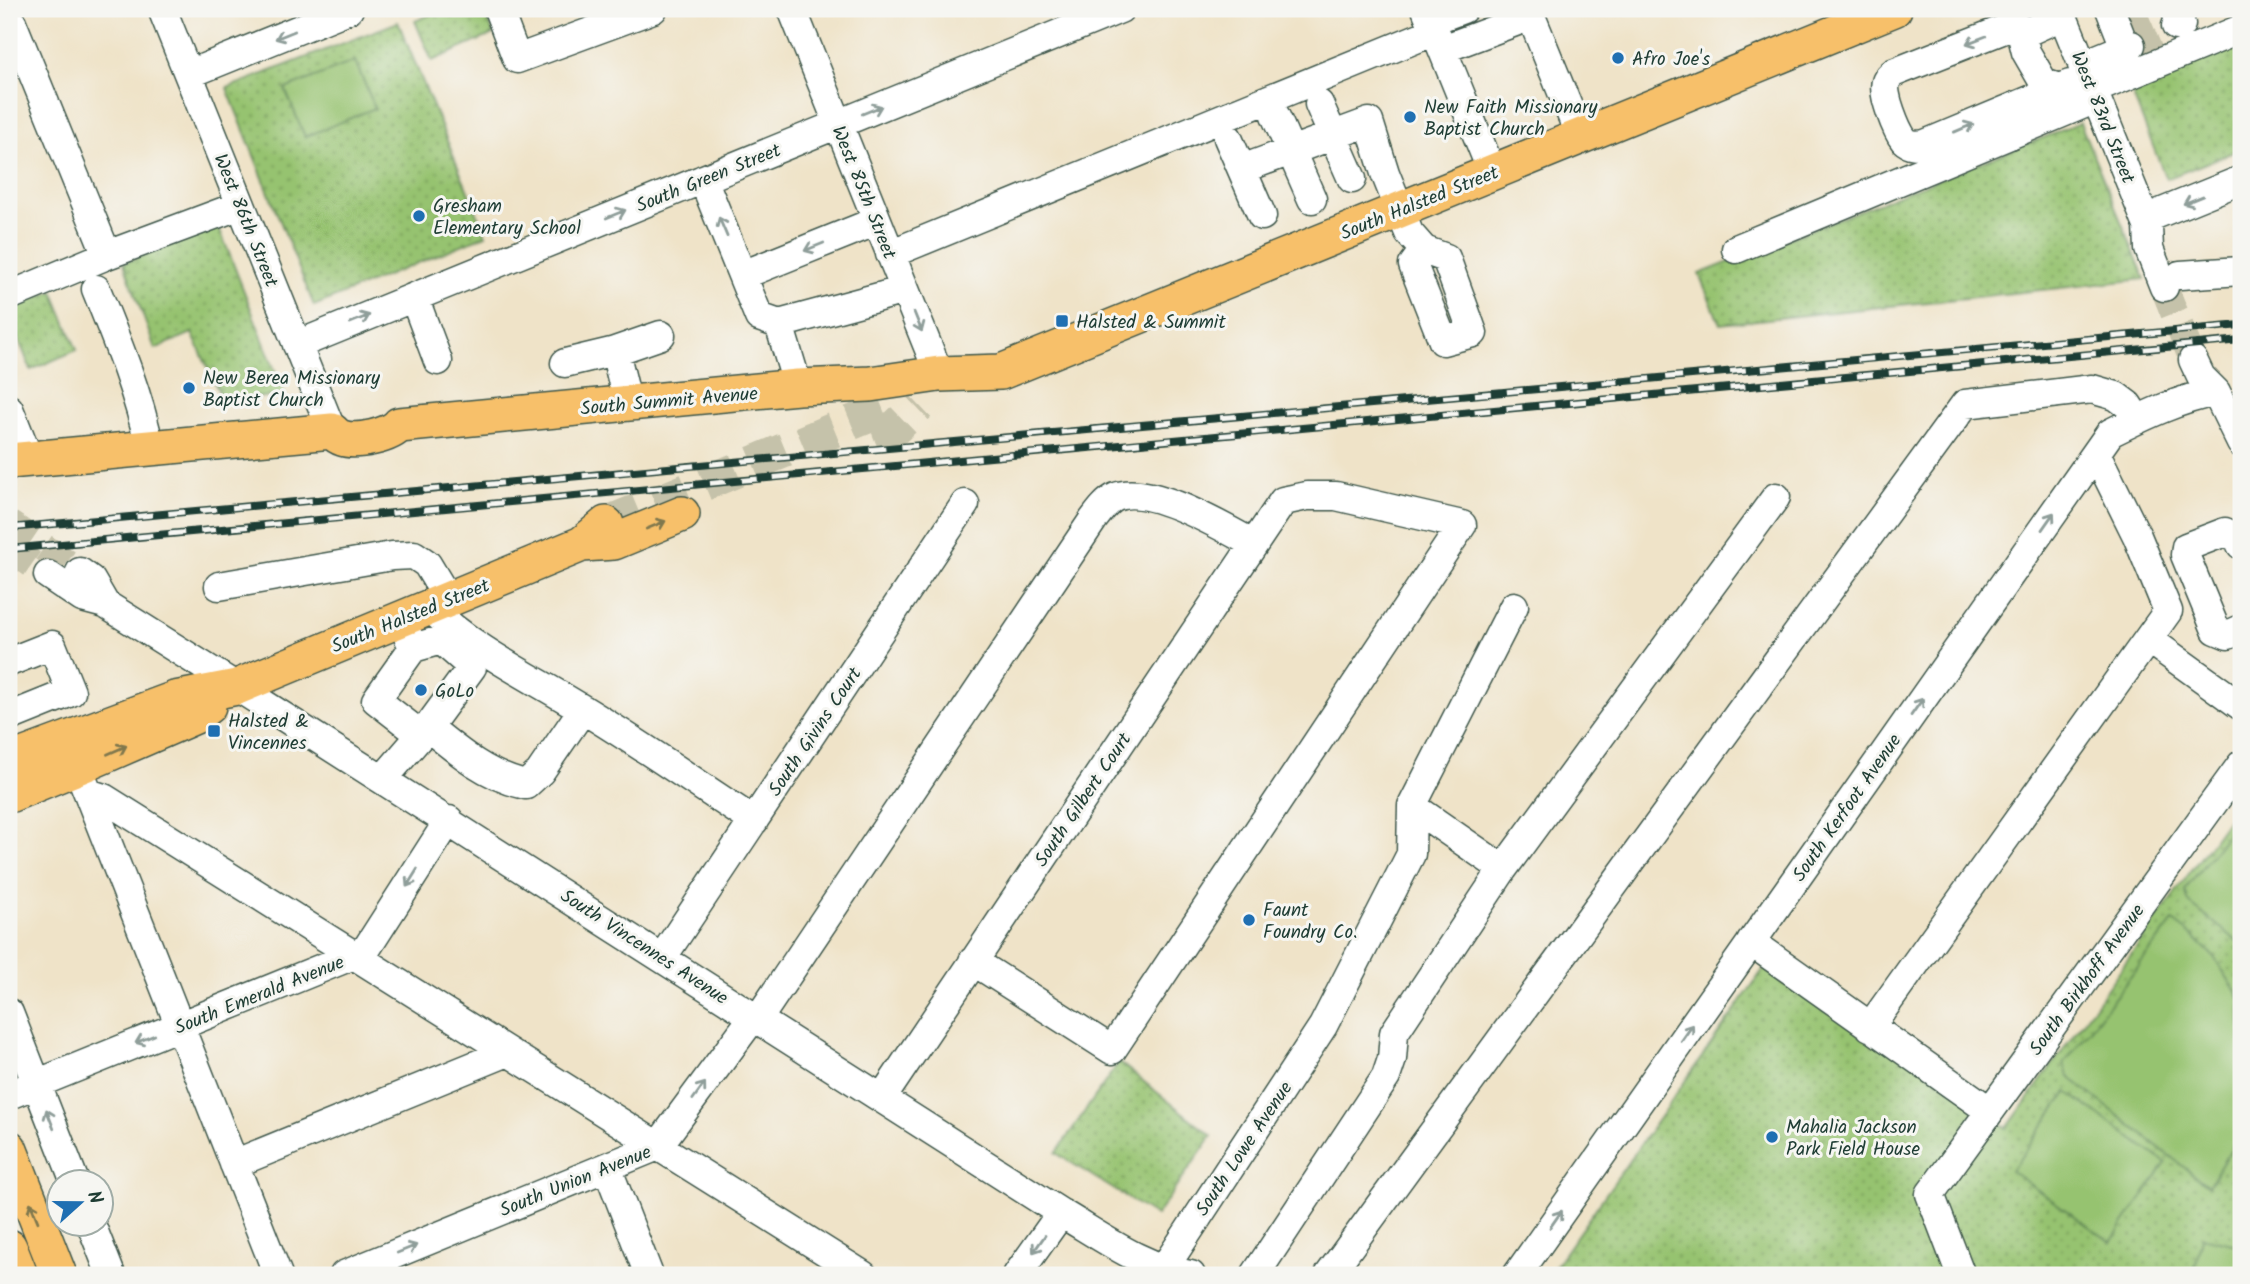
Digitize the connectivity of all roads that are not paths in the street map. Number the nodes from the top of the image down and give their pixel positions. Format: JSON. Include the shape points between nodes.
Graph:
{"nodes":[{"id":1,"x":162,"y":9,"type":"edge"},
{"id":2,"x":349,"y":9,"type":"edge"},
{"id":3,"x":498,"y":9,"type":"edge"},
{"id":4,"x":653,"y":9,"type":"edge"},
{"id":5,"x":792,"y":9,"type":"edge"},
{"id":6,"x":1120,"y":9,"type":"edge"},
{"id":7,"x":1463,"y":9,"type":"edge"},
{"id":8,"x":1894,"y":9,"type":"edge"},
{"id":9,"x":2061,"y":12,"type":"edge"},
{"id":10,"x":625,"y":14,"type":"edge"},
{"id":11,"x":9,"y":15,"type":"edge"},
{"id":12,"x":1434,"y":28,"type":"edge"},
{"id":13,"x":2020,"y":28,"type":"junction"},
{"id":14,"x":2241,"y":29,"type":"edge"},
{"id":15,"x":2121,"y":31,"type":"tunnel mouth"},
{"id":16,"x":188,"y":74,"type":"junction"},
{"id":17,"x":2090,"y":83,"type":"junction"},
{"id":18,"x":2059,"y":88,"type":"junction"},
{"id":19,"x":1319,"y":104,"type":"dead end"},
{"id":20,"x":1275,"y":116,"type":"dead end"},
{"id":21,"x":838,"y":124,"type":"junction"},
{"id":22,"x":1332,"y":135,"type":"junction"},
{"id":23,"x":1580,"y":136,"type":"junction"},
{"id":24,"x":1228,"y":138,"type":"dead end"},
{"id":25,"x":1290,"y":151,"type":"junction"},
{"id":26,"x":1242,"y":169,"type":"junction"},
{"id":27,"x":1492,"y":172,"type":"junction"},
{"id":28,"x":703,"y":179,"type":"junction"},
{"id":29,"x":1352,"y":180,"type":"dead end"},
{"id":30,"x":2241,"y":180,"type":"edge"},
{"id":31,"x":1312,"y":200,"type":"dead end"},
{"id":32,"x":241,"y":205,"type":"junction"},
{"id":33,"x":1399,"y":210,"type":"junction"},
{"id":34,"x":1262,"y":216,"type":"dead end"},
{"id":35,"x":877,"y":221,"type":"junction"},
{"id":36,"x":2146,"y":223,"type":"junction"},
{"id":37,"x":1736,"y":249,"type":"dead end"},
{"id":38,"x":1424,"y":250,"type":"dead end"},
{"id":39,"x":890,"y":254,"type":"junction"},
{"id":40,"x":107,"y":256,"type":"junction"},
{"id":41,"x":2241,"y":271,"type":"edge"},
{"id":42,"x":743,"y":275,"type":"junction"},
{"id":43,"x":96,"y":289,"type":"dead end"},
{"id":44,"x":905,"y":290,"type":"junction"},
{"id":45,"x":9,"y":296,"type":"edge"},
{"id":46,"x":414,"y":297,"type":"junction"},
{"id":47,"x":779,"y":324,"type":"junction"},
{"id":48,"x":661,"y":335,"type":"dead end"},
{"id":49,"x":297,"y":345,"type":"junction"},
{"id":50,"x":615,"y":351,"type":"junction"},
{"id":51,"x":2203,"y":359,"type":"tunnel mouth"},
{"id":52,"x":438,"y":361,"type":"dead end"},
{"id":53,"x":565,"y":363,"type":"dead end"},
{"id":54,"x":939,"y":374,"type":"junction"},
{"id":55,"x":799,"y":387,"type":"junction"},
{"id":56,"x":2216,"y":392,"type":"junction"},
{"id":57,"x":628,"y":404,"type":"junction"},
{"id":58,"x":903,"y":406,"type":"tunnel mouth"},
{"id":59,"x":9,"y":409,"type":"edge"},
{"id":60,"x":2137,"y":419,"type":"junction"},
{"id":61,"x":332,"y":432,"type":"junction"},
{"id":62,"x":2241,"y":443,"type":"edge"},
{"id":63,"x":150,"y":448,"type":"junction"},
{"id":64,"x":2096,"y":453,"type":"junction"},
{"id":65,"x":19,"y":460,"type":"edge"},
{"id":66,"x":1776,"y":497,"type":"dead end"},
{"id":67,"x":965,"y":504,"type":"dead end"},
{"id":68,"x":682,"y":514,"type":"dead end"},
{"id":69,"x":1255,"y":544,"type":"junction"},
{"id":70,"x":2241,"y":545,"type":"edge"},
{"id":71,"x":80,"y":572,"type":"tunnel mouth"},
{"id":72,"x":48,"y":575,"type":"tunnel mouth"},
{"id":73,"x":219,"y":586,"type":"dead end"},
{"id":74,"x":105,"y":604,"type":"junction"},
{"id":75,"x":1514,"y":606,"type":"dead end"},
{"id":76,"x":423,"y":618,"type":"junction"},
{"id":77,"x":2241,"y":629,"type":"edge"},
{"id":78,"x":2148,"y":639,"type":"junction"},
{"id":79,"x":9,"y":662,"type":"edge"},
{"id":80,"x":237,"y":687,"type":"junction"},
{"id":81,"x":2241,"y":706,"type":"edge"},
{"id":82,"x":583,"y":709,"type":"junction"},
{"id":83,"x":9,"y":717,"type":"edge"},
{"id":84,"x":424,"y":731,"type":"junction"},
{"id":85,"x":11,"y":753,"type":"edge"},
{"id":86,"x":2241,"y":765,"type":"edge"},
{"id":87,"x":383,"y":779,"type":"junction"},
{"id":88,"x":83,"y":780,"type":"junction"},
{"id":89,"x":9,"y":795,"type":"edge"},
{"id":90,"x":1412,"y":806,"type":"junction"},
{"id":91,"x":449,"y":820,"type":"junction"},
{"id":92,"x":754,"y":821,"type":"junction"},
{"id":93,"x":1503,"y":869,"type":"junction"},
{"id":94,"x":1751,"y":942,"type":"junction"},
{"id":95,"x":354,"y":956,"type":"junction"},
{"id":96,"x":662,"y":958,"type":"junction"},
{"id":97,"x":973,"y":961,"type":"junction"},
{"id":98,"x":9,"y":1013,"type":"edge"},
{"id":99,"x":756,"y":1018,"type":"junction"},
{"id":100,"x":180,"y":1025,"type":"junction"},
{"id":101,"x":1870,"y":1027,"type":"junction"},
{"id":102,"x":508,"y":1052,"type":"junction"},
{"id":103,"x":37,"y":1084,"type":"junction"},
{"id":104,"x":9,"y":1096,"type":"edge"},
{"id":105,"x":882,"y":1098,"type":"junction"},
{"id":106,"x":1990,"y":1111,"type":"junction"},
{"id":107,"x":658,"y":1146,"type":"junction"},
{"id":108,"x":9,"y":1148,"type":"edge"},
{"id":109,"x":234,"y":1164,"type":"junction"},
{"id":110,"x":607,"y":1167,"type":"junction"},
{"id":111,"x":70,"y":1168,"type":"edge"},
{"id":112,"x":1061,"y":1213,"type":"junction"},
{"id":113,"x":96,"y":1238,"type":"edge"},
{"id":114,"x":9,"y":1247,"type":"edge"},
{"id":115,"x":1163,"y":1270,"type":"junction"},
{"id":116,"x":20,"y":1275,"type":"edge"},
{"id":117,"x":59,"y":1275,"type":"edge"},
{"id":118,"x":111,"y":1275,"type":"edge"},
{"id":119,"x":278,"y":1275,"type":"edge"},
{"id":120,"x":344,"y":1275,"type":"edge"},
{"id":121,"x":649,"y":1275,"type":"edge"},
{"id":122,"x":863,"y":1275,"type":"edge"},
{"id":123,"x":1017,"y":1275,"type":"edge"},
{"id":124,"x":1191,"y":1275,"type":"edge"},
{"id":125,"x":1255,"y":1275,"type":"edge"},
{"id":126,"x":1329,"y":1275,"type":"edge"},
{"id":127,"x":1517,"y":1275,"type":"edge"},
{"id":128,"x":1961,"y":1275,"type":"edge"}],
"edges":[{"from":1,"to":16,"type":"street","name":"West 86th Street"},
{"from":2,"to":16,"type":"street","one_way":true},
{"from":3,"to":10,"type":"street","via":[[517,60]]},
{"from":4,"to":10,"type":"street"},
{"from":5,"to":21,"type":"street","name":"West 85th Street"},
{"from":21,"to":6,"type":"street","name":"South Green Street","one_way":true},
{"from":7,"to":12,"type":"street"},
{"from":8,"to":23,"type":"main road","name":"South Halsted Street"},
{"from":9,"to":13,"type":"street","via":[[2029,31]]},
{"from":9,"to":17,"type":"street","name":"West 83rd Street"},
{"from":11,"to":40,"type":"street"},
{"from":12,"to":23,"type":"street","via":[[1531,16]]},
{"from":12,"to":27,"type":"street"},
{"from":12,"to":39,"type":"street"},
{"from":13,"to":18,"type":"street","via":[[2026,52],[2044,83]]},
{"from":13,"to":18,"type":"street","one_way":true,"via":[[2012,26],[1893,73],[1885,91],[1905,141],[1925,144]]},
{"from":14,"to":17,"type":"street"},
{"from":15,"to":17,"type":"street"},
{"from":16,"to":32,"type":"street","name":"West 86th Street"},
{"from":17,"to":18,"type":"street"},
{"from":17,"to":36,"type":"street","name":"West 83rd Street"},
{"from":17,"to":37,"type":"street"},
{"from":19,"to":22,"type":"street"},
{"from":20,"to":25,"type":"street"},
{"from":21,"to":28,"type":"street","name":"South Green Street"},
{"from":21,"to":35,"type":"street","name":"West 85th Street"},
{"from":22,"to":25,"type":"street"},
{"from":22,"to":29,"type":"street"},
{"from":22,"to":33,"type":"street","via":[[1369,122]]},
{"from":23,"to":27,"type":"main road","name":"South Halsted Street"},
{"from":24,"to":26,"type":"street"},
{"from":25,"to":26,"type":"street"},
{"from":25,"to":31,"type":"street"},
{"from":26,"to":34,"type":"street"},
{"from":27,"to":33,"type":"main road","name":"South Halsted Street"},
{"from":42,"to":28,"type":"street","one_way":true},
{"from":46,"to":28,"type":"street","name":"South Green Street","one_way":true},
{"from":30,"to":36,"type":"street","one_way":true},
{"from":32,"to":40,"type":"street"},
{"from":32,"to":49,"type":"street","name":"West 86th Street"},
{"from":33,"to":38,"type":"street","via":[[1409,233]]},
{"from":33,"to":54,"type":"main road","name":"South Halsted Street","via":[[1001,372]]},
{"from":35,"to":39,"type":"street","name":"West 85th Street"},
{"from":35,"to":42,"type":"street","one_way":true},
{"from":36,"to":41,"type":"street","name":"West 83rd Street","via":[[2149,249],[2176,282]]},
{"from":39,"to":44,"type":"street","name":"West 85th Street"},
{"from":40,"to":45,"type":"street"},
{"from":42,"to":47,"type":"street","via":[[759,317]]},
{"from":43,"to":63,"type":"street","via":[[142,408]]},
{"from":44,"to":47,"type":"street"},
{"from":44,"to":54,"type":"street","name":"West 85th Street","one_way":true},
{"from":49,"to":46,"type":"street","name":"South Green Street","one_way":true},
{"from":46,"to":52,"type":"street"},
{"from":47,"to":55,"type":"street"},
{"from":48,"to":50,"type":"street"},
{"from":49,"to":61,"type":"street","name":"West 86th Street"},
{"from":50,"to":53,"type":"street"},
{"from":50,"to":57,"type":"street"},
{"from":51,"to":56,"type":"street","via":[[2201,377]]},
{"from":54,"to":55,"type":"main road","name":"South Summit Avenue","via":[[870,384]]},
{"from":54,"to":58,"type":"main road"},
{"from":55,"to":57,"type":"main road","name":"South Summit Avenue"},
{"from":56,"to":60,"type":"street","name":"South Kerfoot Avenue"},
{"from":56,"to":62,"type":"street"},
{"from":57,"to":61,"type":"main road","name":"South Summit Avenue","via":[[399,425],[394,432],[364,439],[343,439]]},
{"from":59,"to":65,"type":"street"},
{"from":60,"to":64,"type":"street","name":"South Kerfoot Avenue","via":[[2110,433]]},
{"from":60,"to":126,"type":"street","via":[[2116,396],[2092,389],[1965,404]]},
{"from":61,"to":63,"type":"main road","name":"South Summit Avenue"},
{"from":63,"to":65,"type":"main road","name":"South Summit Avenue"},
{"from":64,"to":78,"type":"street","via":[[2168,611]]},
{"from":94,"to":64,"type":"street","name":"South Kerfoot Avenue","one_way":true},
{"from":66,"to":93,"type":"street"},
{"from":67,"to":92,"type":"street","name":"South Givins Court"},
{"from":76,"to":68,"type":"main road","name":"South Halsted Street","one_way":true,"via":[[594,534],[614,542]]},
{"from":69,"to":97,"type":"street","name":"South Gilbert Court"},
{"from":69,"to":97,"type":"street","name":"South Gilbert Court","via":[[1283,501],[1307,496],[1336,496],[1462,525],[1112,1050]]},
{"from":69,"to":99,"type":"street","name":"South Union Avenue","via":[[1148,495],[1115,497],[1105,506]]},
{"from":70,"to":77,"type":"street","via":[[2238,538],[2225,532],[2186,547],[2185,555],[2217,630],[2228,635]]},
{"from":71,"to":74,"type":"street","name":"South Vincennes Avenue"},
{"from":72,"to":74,"type":"street","name":"South Vincennes Avenue","via":[[82,598]]},
{"from":73,"to":76,"type":"street","via":[[414,555],[428,564]]},
{"from":74,"to":80,"type":"street","name":"South Vincennes Avenue"},
{"from":75,"to":90,"type":"street"},
{"from":76,"to":80,"type":"main road","name":"South Halsted Street"},
{"from":76,"to":82,"type":"street","via":[[449,626]]},
{"from":76,"to":84,"type":"street","via":[[472,667]]},
{"from":76,"to":84,"type":"street","via":[[376,700]]},
{"from":78,"to":81,"type":"street"},
{"from":78,"to":101,"type":"street"},
{"from":79,"to":83,"type":"street","via":[[52,645],[71,692]]},
{"from":80,"to":85,"type":"main road","name":"South Halsted Street","via":[[175,699]]},
{"from":80,"to":87,"type":"street","name":"South Vincennes Avenue"},
{"from":88,"to":80,"type":"main road","name":"South Halsted Street","one_way":true},
{"from":82,"to":84,"type":"street","via":[[526,785],[505,781]]},
{"from":82,"to":92,"type":"street"},
{"from":84,"to":87,"type":"street"},
{"from":86,"to":106,"type":"street","name":"South Birkhoff Avenue"},
{"from":87,"to":91,"type":"street","name":"South Vincennes Avenue"},
{"from":88,"to":89,"type":"main road","name":"South Halsted Street"},
{"from":88,"to":95,"type":"street","via":[[104,798]]},
{"from":88,"to":100,"type":"street"},
{"from":90,"to":93,"type":"street"},
{"from":90,"to":115,"type":"street","name":"South Lowe Avenue","via":[[1410,854],[1323,1026]]},
{"from":91,"to":95,"type":"street","name":"South Emerald Avenue","one_way":true,"via":[[367,948]]},
{"from":91,"to":96,"type":"street","name":"South Vincennes Avenue"},
{"from":92,"to":96,"type":"street","name":"South Givins Court"},
{"from":93,"to":125,"type":"street","via":[[1394,1033],[1386,1077]]},
{"from":94,"to":101,"type":"street"},
{"from":127,"to":94,"type":"street","name":"South Kerfoot Avenue","one_way":true},
{"from":95,"to":100,"type":"street","name":"South Emerald Avenue"},
{"from":95,"to":102,"type":"street"},
{"from":96,"to":99,"type":"street","name":"South Vincennes Avenue"},
{"from":97,"to":105,"type":"street","name":"South Gilbert Court"},
{"from":98,"to":103,"type":"street"},
{"from":99,"to":105,"type":"street","name":"South Vincennes Avenue"},
{"from":107,"to":99,"type":"street","name":"South Union Avenue","one_way":true},
{"from":100,"to":103,"type":"street","name":"South Emerald Avenue","one_way":true},
{"from":100,"to":109,"type":"street"},
{"from":101,"to":106,"type":"street"},
{"from":102,"to":107,"type":"street"},
{"from":102,"to":109,"type":"street"},
{"from":103,"to":104,"type":"street","name":"South Emerald Avenue"},
{"from":111,"to":103,"type":"street","one_way":true},
{"from":105,"to":112,"type":"street","name":"South Vincennes Avenue"},
{"from":106,"to":128,"type":"street","name":"South Birkhoff Avenue","via":[[1930,1194]]},
{"from":107,"to":110,"type":"street","name":"South Union Avenue"},
{"from":107,"to":122,"type":"street"},
{"from":117,"to":108,"type":"main road","one_way":true},
{"from":109,"to":119,"type":"street"},
{"from":120,"to":110,"type":"street","name":"South Union Avenue","one_way":true},
{"from":110,"to":121,"type":"street"},
{"from":112,"to":115,"type":"street","name":"South Vincennes Avenue"},
{"from":112,"to":123,"type":"street","one_way":true},
{"from":113,"to":118,"type":"street"},
{"from":114,"to":116,"type":"main road"},
{"from":115,"to":124,"type":"street","name":"South Vincennes Avenue"}]}
